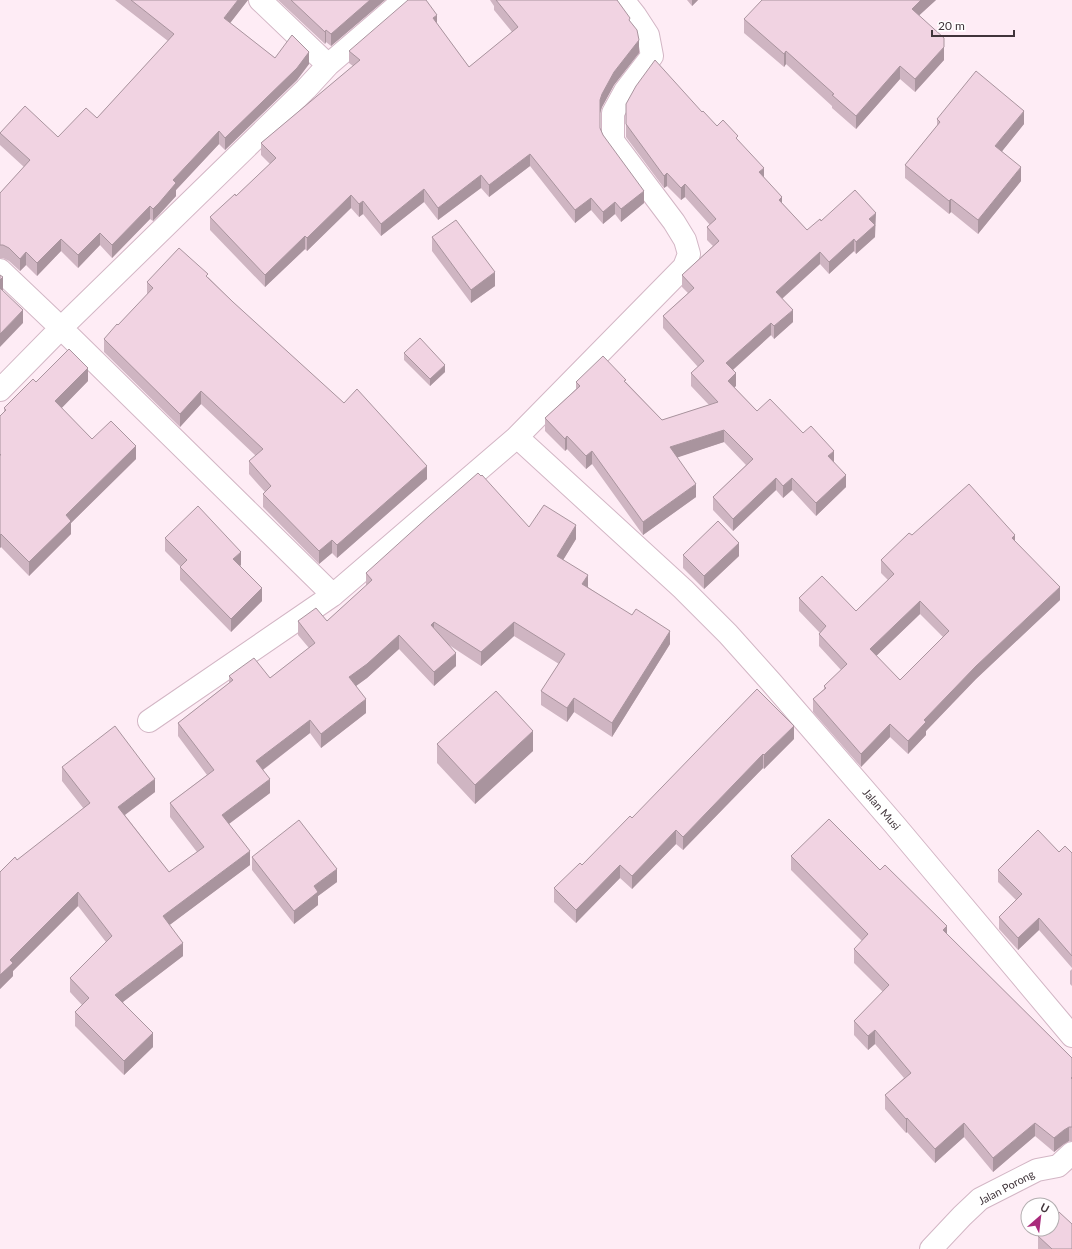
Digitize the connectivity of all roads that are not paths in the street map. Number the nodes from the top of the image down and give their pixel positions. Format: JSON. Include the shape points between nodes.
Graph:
{"nodes":[{"id":1,"x":260,"y":0,"type":"edge"},
{"id":2,"x":404,"y":0,"type":"edge"},
{"id":3,"x":623,"y":0,"type":"edge"},
{"id":4,"x":328,"y":65,"type":"junction"},
{"id":5,"x":0,"y":270,"type":"edge"},
{"id":6,"x":61,"y":328,"type":"junction"},
{"id":7,"x":0,"y":390,"type":"edge"},
{"id":8,"x":517,"y":437,"type":"junction"},
{"id":9,"x":333,"y":596,"type":"junction"},
{"id":10,"x":149,"y":721,"type":"dead end"},
{"id":11,"x":1072,"y":1036,"type":"edge"},
{"id":12,"x":1072,"y":1154,"type":"edge"},
{"id":13,"x":931,"y":1249,"type":"edge"}],
"edges":[{"from":1,"to":4,"type":"street"},
{"from":2,"to":4,"type":"street"},
{"from":3,"to":8,"type":"street","via":[[648,35],[652,56],[625,91],[613,113],[613,141],[674,222],[685,240],[689,254],[684,267]]},
{"from":4,"to":6,"type":"street"},
{"from":5,"to":6,"type":"street"},
{"from":6,"to":7,"type":"street"},
{"from":6,"to":9,"type":"street"},
{"from":8,"to":9,"type":"street"},
{"from":8,"to":11,"type":"street","name":"Jalan Musi","via":[[683,589],[728,634],[894,824]]},
{"from":9,"to":10,"type":"street"},
{"from":12,"to":13,"type":"street","name":"Jalan Porong","via":[[1058,1166],[1037,1170],[980,1199]]}]}
